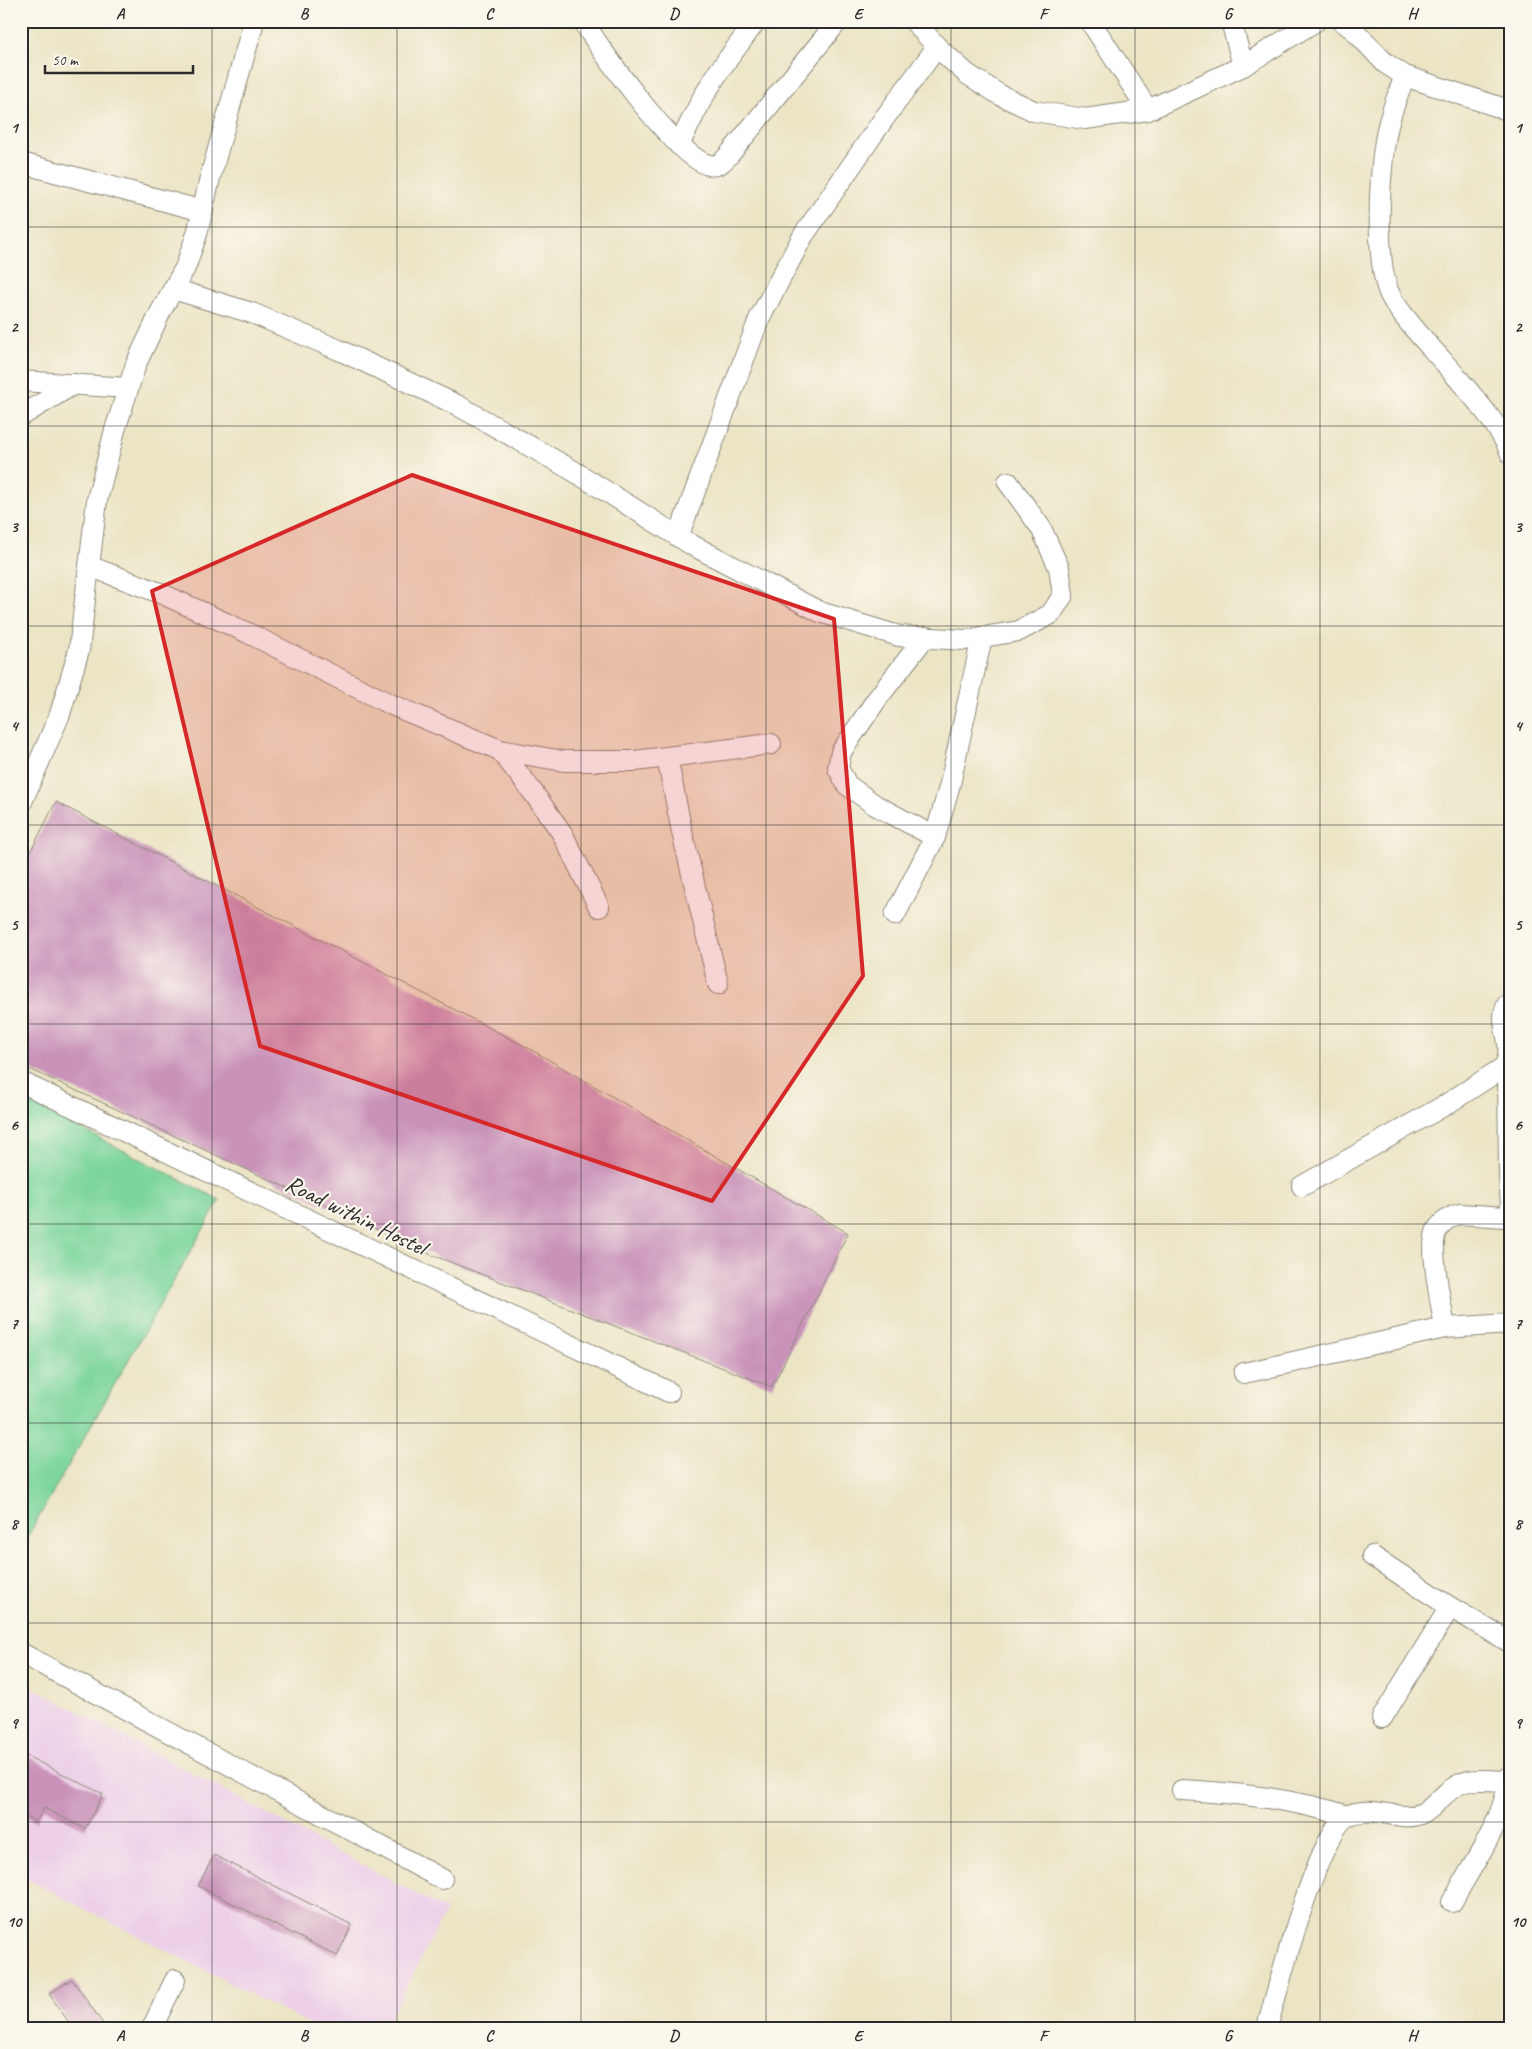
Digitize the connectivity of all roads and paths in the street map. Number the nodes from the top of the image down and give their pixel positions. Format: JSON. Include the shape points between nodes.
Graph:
{"nodes":[{"id":1,"x":254,"y":21,"type":"edge"},
{"id":2,"x":756,"y":21,"type":"edge"},
{"id":3,"x":838,"y":21,"type":"edge"},
{"id":4,"x":914,"y":21,"type":"edge"},
{"id":5,"x":1090,"y":21,"type":"edge"},
{"id":6,"x":1231,"y":21,"type":"edge"},
{"id":7,"x":1316,"y":21,"type":"edge"},
{"id":8,"x":593,"y":25,"type":"edge"},
{"id":9,"x":1353,"y":30,"type":"edge"},
{"id":10,"x":937,"y":47,"type":"junction"},
{"id":11,"x":1243,"y":66,"type":"junction"},
{"id":12,"x":1405,"y":76,"type":"junction"},
{"id":13,"x":1148,"y":110,"type":"junction"},
{"id":14,"x":1511,"y":111,"type":"edge"},
{"id":15,"x":679,"y":144,"type":"junction"},
{"id":16,"x":21,"y":163,"type":"edge"},
{"id":17,"x":202,"y":211,"type":"junction"},
{"id":18,"x":173,"y":289,"type":"junction"},
{"id":19,"x":21,"y":381,"type":"edge"},
{"id":20,"x":74,"y":384,"type":"junction"},
{"id":21,"x":128,"y":388,"type":"junction"},
{"id":22,"x":21,"y":416,"type":"edge"},
{"id":23,"x":1511,"y":454,"type":"edge"},
{"id":24,"x":1008,"y":482,"type":"dead end"},
{"id":25,"x":678,"y":537,"type":"junction"},
{"id":26,"x":89,"y":566,"type":"junction"},
{"id":27,"x":982,"y":637,"type":"junction"},
{"id":28,"x":924,"y":638,"type":"junction"},
{"id":29,"x":771,"y":744,"type":"dead end"},
{"id":30,"x":500,"y":750,"type":"junction"},
{"id":31,"x":667,"y":757,"type":"junction"},
{"id":32,"x":21,"y":804,"type":"edge"},
{"id":33,"x":935,"y":837,"type":"junction"},
{"id":34,"x":598,"y":907,"type":"dead end"},
{"id":35,"x":895,"y":915,"type":"dead end"},
{"id":36,"x":718,"y":984,"type":"dead end"},
{"id":37,"x":1511,"y":1003,"type":"edge"},
{"id":38,"x":1508,"y":1060,"type":"junction"},
{"id":39,"x":21,"y":1082,"type":"edge"},
{"id":40,"x":1302,"y":1186,"type":"dead end"},
{"id":41,"x":1511,"y":1206,"type":"edge"},
{"id":42,"x":1511,"y":1210,"type":"edge"},
{"id":43,"x":1511,"y":1324,"type":"edge"},
{"id":44,"x":1445,"y":1328,"type":"junction"},
{"id":45,"x":1244,"y":1373,"type":"dead end"},
{"id":46,"x":669,"y":1392,"type":"dead end"},
{"id":47,"x":1372,"y":1556,"type":"dead end"},
{"id":48,"x":1450,"y":1606,"type":"junction"},
{"id":49,"x":1511,"y":1643,"type":"edge"},
{"id":50,"x":21,"y":1654,"type":"edge"},
{"id":51,"x":1382,"y":1718,"type":"dead end"},
{"id":52,"x":1510,"y":1776,"type":"edge"},
{"id":53,"x":1182,"y":1790,"type":"dead end"},
{"id":54,"x":1348,"y":1816,"type":"junction"},
{"id":55,"x":442,"y":1879,"type":"dead end"},
{"id":56,"x":1452,"y":1902,"type":"dead end"},
{"id":57,"x":175,"y":1980,"type":"dead end"},
{"id":58,"x":152,"y":2028,"type":"edge"},
{"id":59,"x":1267,"y":2028,"type":"edge"}],
"edges":[{"from":1,"to":17,"type":"street"},
{"from":2,"to":15,"type":"street","via":[[719,71]]},
{"from":3,"to":15,"type":"street","via":[[722,163],[704,164]]},
{"from":4,"to":10,"type":"street"},
{"from":5,"to":13,"type":"street"},
{"from":6,"to":11,"type":"street"},
{"from":7,"to":11,"type":"street"},
{"from":8,"to":15,"type":"street","via":[[633,93]]},
{"from":9,"to":12,"type":"street","via":[[1385,63]]},
{"from":10,"to":13,"type":"street","via":[[967,74],[1034,111],[1085,119]]},
{"from":10,"to":25,"type":"street","via":[[803,236],[763,311]]},
{"from":11,"to":13,"type":"street"},
{"from":12,"to":14,"type":"street"},
{"from":12,"to":23,"type":"street","via":[[1388,123],[1380,175],[1381,259],[1390,295],[1483,410]]},
{"from":16,"to":17,"type":"street"},
{"from":17,"to":18,"type":"street","via":[[185,268]]},
{"from":18,"to":21,"type":"street","via":[[140,355]]},
{"from":18,"to":25,"type":"street","via":[[252,313],[457,405],[572,470]]},
{"from":19,"to":20,"type":"street"},
{"from":20,"to":21,"type":"street"},
{"from":20,"to":22,"type":"street"},
{"from":21,"to":26,"type":"street","via":[[97,500]]},
{"from":24,"to":27,"type":"street","via":[[1041,528],[1059,568],[1063,595],[1051,614],[1019,630]]},
{"from":25,"to":28,"type":"street","via":[[820,612],[900,636]]},
{"from":26,"to":30,"type":"street","via":[[169,597],[392,705]]},
{"from":26,"to":32,"type":"street","via":[[79,650],[60,714]]},
{"from":27,"to":28,"type":"street","via":[[965,640]]},
{"from":27,"to":33,"type":"street"},
{"from":28,"to":33,"type":"street","via":[[876,699],[841,752],[838,768],[847,785],[875,805]]},
{"from":29,"to":31,"type":"street"},
{"from":30,"to":31,"type":"street","via":[[563,761],[635,761]]},
{"from":30,"to":34,"type":"street","via":[[562,833]]},
{"from":31,"to":36,"type":"street"},
{"from":33,"to":35,"type":"street"},
{"from":37,"to":38,"type":"street","via":[[1504,1011],[1510,1048]]},
{"from":38,"to":40,"type":"street","via":[[1504,1067],[1447,1104]]},
{"from":38,"to":41,"type":"street"},
{"from":39,"to":46,"type":"street","name":"Road within Hostel"},
{"from":42,"to":44,"type":"street","via":[[1506,1217],[1460,1214],[1437,1230],[1436,1270]]},
{"from":43,"to":44,"type":"street"},
{"from":44,"to":45,"type":"street"},
{"from":47,"to":48,"type":"street"},
{"from":48,"to":49,"type":"street"},
{"from":48,"to":51,"type":"street"},
{"from":50,"to":55,"type":"street"},
{"from":52,"to":54,"type":"street","via":[[1503,1781],[1472,1779],[1459,1783],[1419,1815],[1361,1812]]},
{"from":52,"to":56,"type":"street","via":[[1505,1801]]},
{"from":53,"to":54,"type":"street","via":[[1280,1799]]},
{"from":54,"to":59,"type":"street","via":[[1336,1825],[1327,1844],[1291,1940]]},
{"from":57,"to":58,"type":"street"}]}
